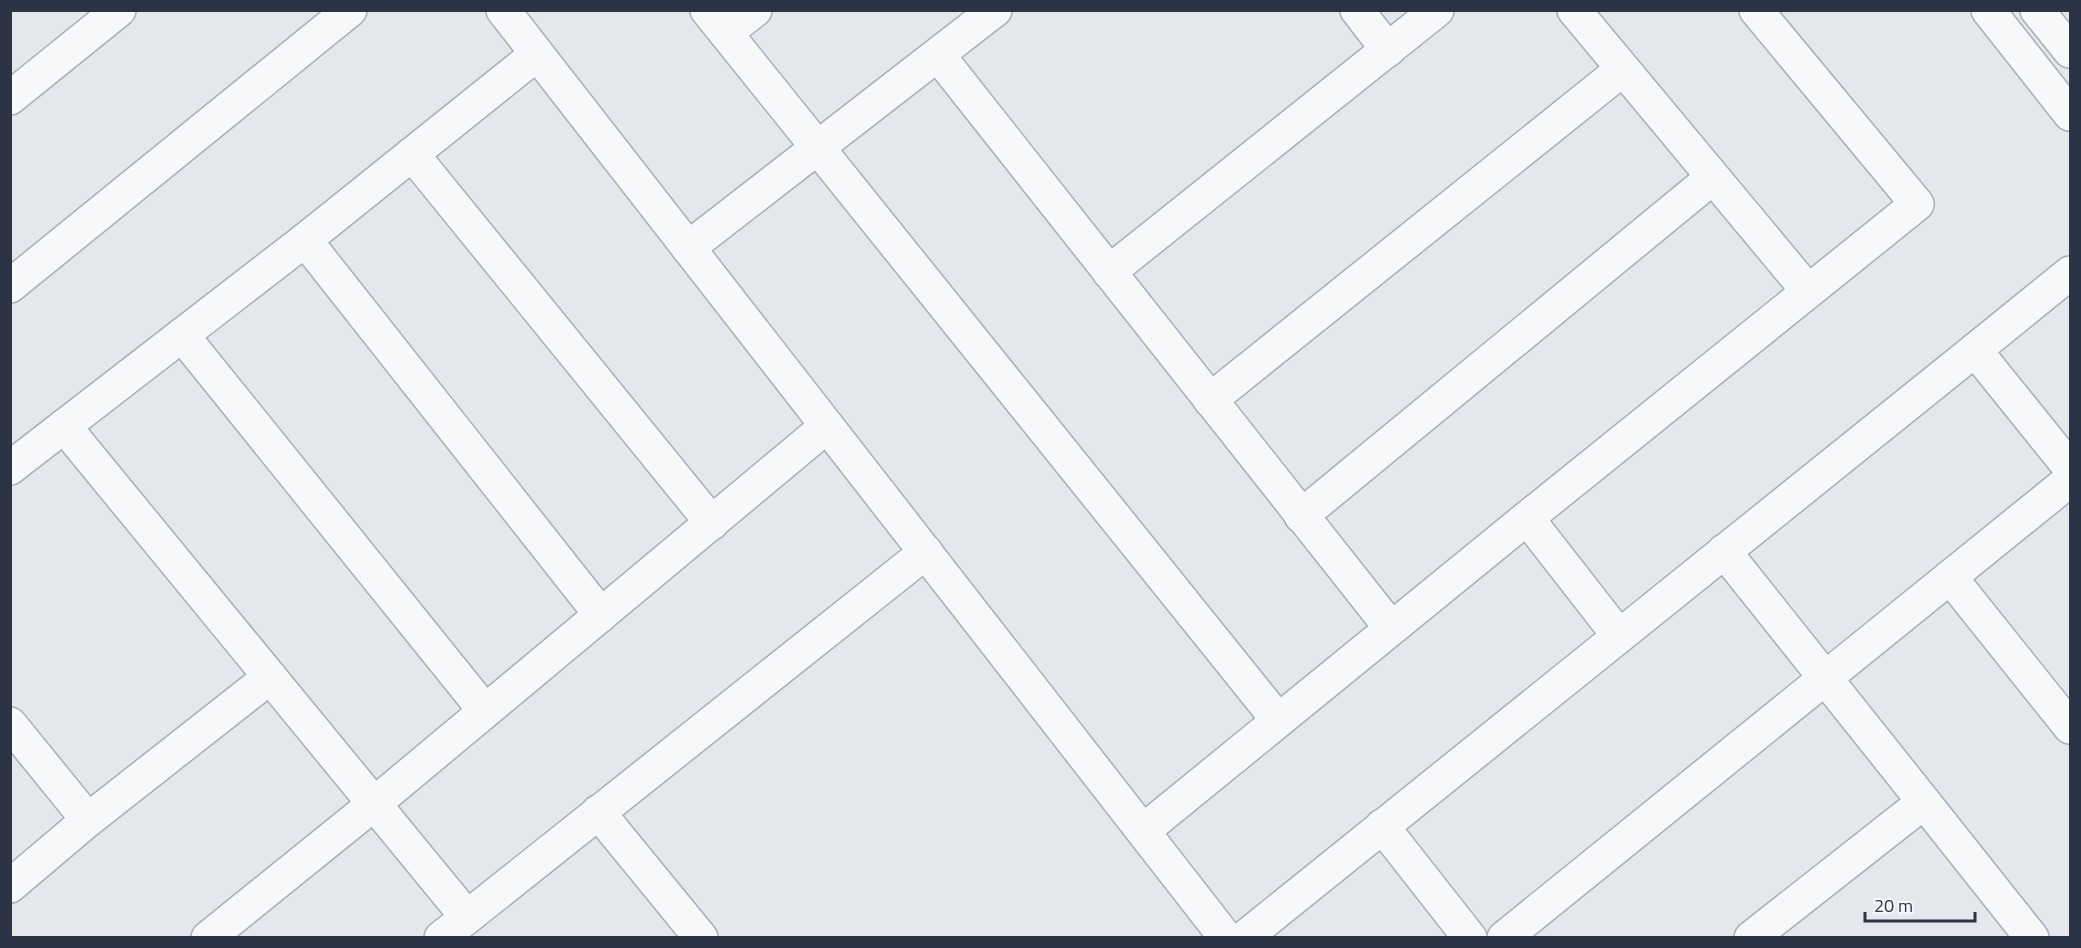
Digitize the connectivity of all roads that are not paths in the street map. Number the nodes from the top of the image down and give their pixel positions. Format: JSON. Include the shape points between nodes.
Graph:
{"nodes":[{"id":1,"x":119,"y":10,"type":"edge"},
{"id":2,"x":350,"y":10,"type":"edge"},
{"id":3,"x":503,"y":10,"type":"edge"},
{"id":4,"x":755,"y":10,"type":"edge"},
{"id":5,"x":995,"y":10,"type":"edge"},
{"id":6,"x":1357,"y":10,"type":"edge"},
{"id":7,"x":1437,"y":10,"type":"edge"},
{"id":8,"x":1574,"y":10,"type":"edge"},
{"id":9,"x":1756,"y":10,"type":"edge"},
{"id":10,"x":1988,"y":10,"type":"edge"},
{"id":11,"x":2037,"y":10,"type":"edge"},
{"id":12,"x":717,"y":22,"type":"edge"},
{"id":13,"x":1388,"y":50,"type":"junction"},
{"id":14,"x":2070,"y":51,"type":"edge"},
{"id":15,"x":537,"y":54,"type":"junction"},
{"id":16,"x":938,"y":55,"type":"junction"},
{"id":17,"x":1623,"y":69,"type":"junction"},
{"id":18,"x":10,"y":98,"type":"edge"},
{"id":19,"x":2070,"y":114,"type":"edge"},
{"id":20,"x":818,"y":148,"type":"junction"},
{"id":21,"x":412,"y":154,"type":"junction"},
{"id":22,"x":1712,"y":178,"type":"junction"},
{"id":23,"x":305,"y":240,"type":"junction"},
{"id":24,"x":688,"y":248,"type":"junction"},
{"id":25,"x":1108,"y":272,"type":"junction"},
{"id":26,"x":2070,"y":273,"type":"edge"},
{"id":27,"x":10,"y":286,"type":"edge"},
{"id":28,"x":1808,"y":291,"type":"junction"},
{"id":29,"x":182,"y":335,"type":"junction"},
{"id":30,"x":1975,"y":350,"type":"junction"},
{"id":31,"x":1210,"y":400,"type":"junction"},
{"id":32,"x":64,"y":426,"type":"junction"},
{"id":33,"x":827,"y":426,"type":"junction"},
{"id":34,"x":10,"y":468,"type":"edge"},
{"id":35,"x":2070,"y":468,"type":"edge"},
{"id":36,"x":2070,"y":480,"type":"edge"},
{"id":37,"x":1302,"y":516,"type":"junction"},
{"id":38,"x":1527,"y":518,"type":"junction"},
{"id":39,"x":712,"y":522,"type":"junction"},
{"id":40,"x":1724,"y":551,"type":"junction"},
{"id":41,"x":926,"y":552,"type":"junction"},
{"id":42,"x":1950,"y":577,"type":"junction"},
{"id":43,"x":601,"y":615,"type":"junction"},
{"id":44,"x":1391,"y":628,"type":"junction"},
{"id":45,"x":1619,"y":636,"type":"junction"},
{"id":46,"x":270,"y":677,"type":"junction"},
{"id":47,"x":1826,"y":677,"type":"junction"},
{"id":48,"x":485,"y":711,"type":"junction"},
{"id":49,"x":1278,"y":720,"type":"junction"},
{"id":50,"x":10,"y":724,"type":"edge"},
{"id":51,"x":2070,"y":727,"type":"edge"},
{"id":52,"x":1924,"y":802,"type":"junction"},
{"id":53,"x":374,"y":804,"type":"junction"},
{"id":54,"x":598,"y":812,"type":"junction"},
{"id":55,"x":88,"y":820,"type":"junction"},
{"id":56,"x":1382,"y":826,"type":"junction"},
{"id":57,"x":1143,"y":831,"type":"junction"},
{"id":58,"x":10,"y":886,"type":"edge"},
{"id":59,"x":467,"y":916,"type":"junction"},
{"id":60,"x":208,"y":938,"type":"edge"},
{"id":61,"x":441,"y":938,"type":"edge"},
{"id":62,"x":701,"y":938,"type":"edge"},
{"id":63,"x":1226,"y":938,"type":"edge"},
{"id":64,"x":1244,"y":938,"type":"edge"},
{"id":65,"x":1470,"y":938,"type":"edge"},
{"id":66,"x":1504,"y":938,"type":"edge"},
{"id":67,"x":1751,"y":938,"type":"edge"},
{"id":68,"x":2032,"y":938,"type":"edge"}],
"edges":[{"from":1,"to":18,"type":"street"},
{"from":2,"to":27,"type":"street"},
{"from":3,"to":15,"type":"street"},
{"from":4,"to":12,"type":"street"},
{"from":5,"to":16,"type":"street"},
{"from":6,"to":13,"type":"street"},
{"from":7,"to":13,"type":"street"},
{"from":8,"to":17,"type":"street"},
{"from":9,"to":28,"type":"street","via":[[1917,204]]},
{"from":10,"to":19,"type":"street"},
{"from":11,"to":14,"type":"street"},
{"from":12,"to":20,"type":"street"},
{"from":13,"to":25,"type":"street"},
{"from":15,"to":21,"type":"street"},
{"from":15,"to":24,"type":"street"},
{"from":16,"to":20,"type":"street"},
{"from":16,"to":25,"type":"street"},
{"from":17,"to":22,"type":"street"},
{"from":17,"to":31,"type":"street"},
{"from":20,"to":24,"type":"street"},
{"from":20,"to":49,"type":"street"},
{"from":21,"to":23,"type":"street"},
{"from":21,"to":39,"type":"street"},
{"from":22,"to":28,"type":"street"},
{"from":22,"to":37,"type":"street"},
{"from":23,"to":29,"type":"street"},
{"from":23,"to":43,"type":"street"},
{"from":24,"to":33,"type":"street"},
{"from":25,"to":31,"type":"street"},
{"from":26,"to":30,"type":"street"},
{"from":28,"to":38,"type":"street"},
{"from":29,"to":32,"type":"street"},
{"from":29,"to":48,"type":"street"},
{"from":30,"to":35,"type":"street"},
{"from":30,"to":40,"type":"street"},
{"from":31,"to":37,"type":"street"},
{"from":32,"to":34,"type":"street"},
{"from":32,"to":46,"type":"street"},
{"from":33,"to":39,"type":"street"},
{"from":33,"to":41,"type":"street"},
{"from":36,"to":42,"type":"street"},
{"from":37,"to":44,"type":"street"},
{"from":38,"to":44,"type":"street"},
{"from":38,"to":45,"type":"street"},
{"from":39,"to":43,"type":"street"},
{"from":40,"to":45,"type":"street"},
{"from":40,"to":47,"type":"street"},
{"from":41,"to":54,"type":"street"},
{"from":41,"to":57,"type":"street"},
{"from":42,"to":47,"type":"street"},
{"from":42,"to":51,"type":"street"},
{"from":43,"to":48,"type":"street"},
{"from":44,"to":49,"type":"street"},
{"from":45,"to":56,"type":"street"},
{"from":46,"to":53,"type":"street"},
{"from":46,"to":55,"type":"street"},
{"from":47,"to":52,"type":"street"},
{"from":47,"to":66,"type":"street"},
{"from":48,"to":53,"type":"street"},
{"from":49,"to":57,"type":"street"},
{"from":50,"to":55,"type":"street"},
{"from":52,"to":67,"type":"street"},
{"from":52,"to":68,"type":"street"},
{"from":53,"to":59,"type":"street"},
{"from":53,"to":60,"type":"street"},
{"from":54,"to":59,"type":"street"},
{"from":54,"to":62,"type":"street"},
{"from":55,"to":58,"type":"street"},
{"from":56,"to":64,"type":"street"},
{"from":56,"to":65,"type":"street"},
{"from":57,"to":63,"type":"street"},
{"from":59,"to":61,"type":"street"}]}
